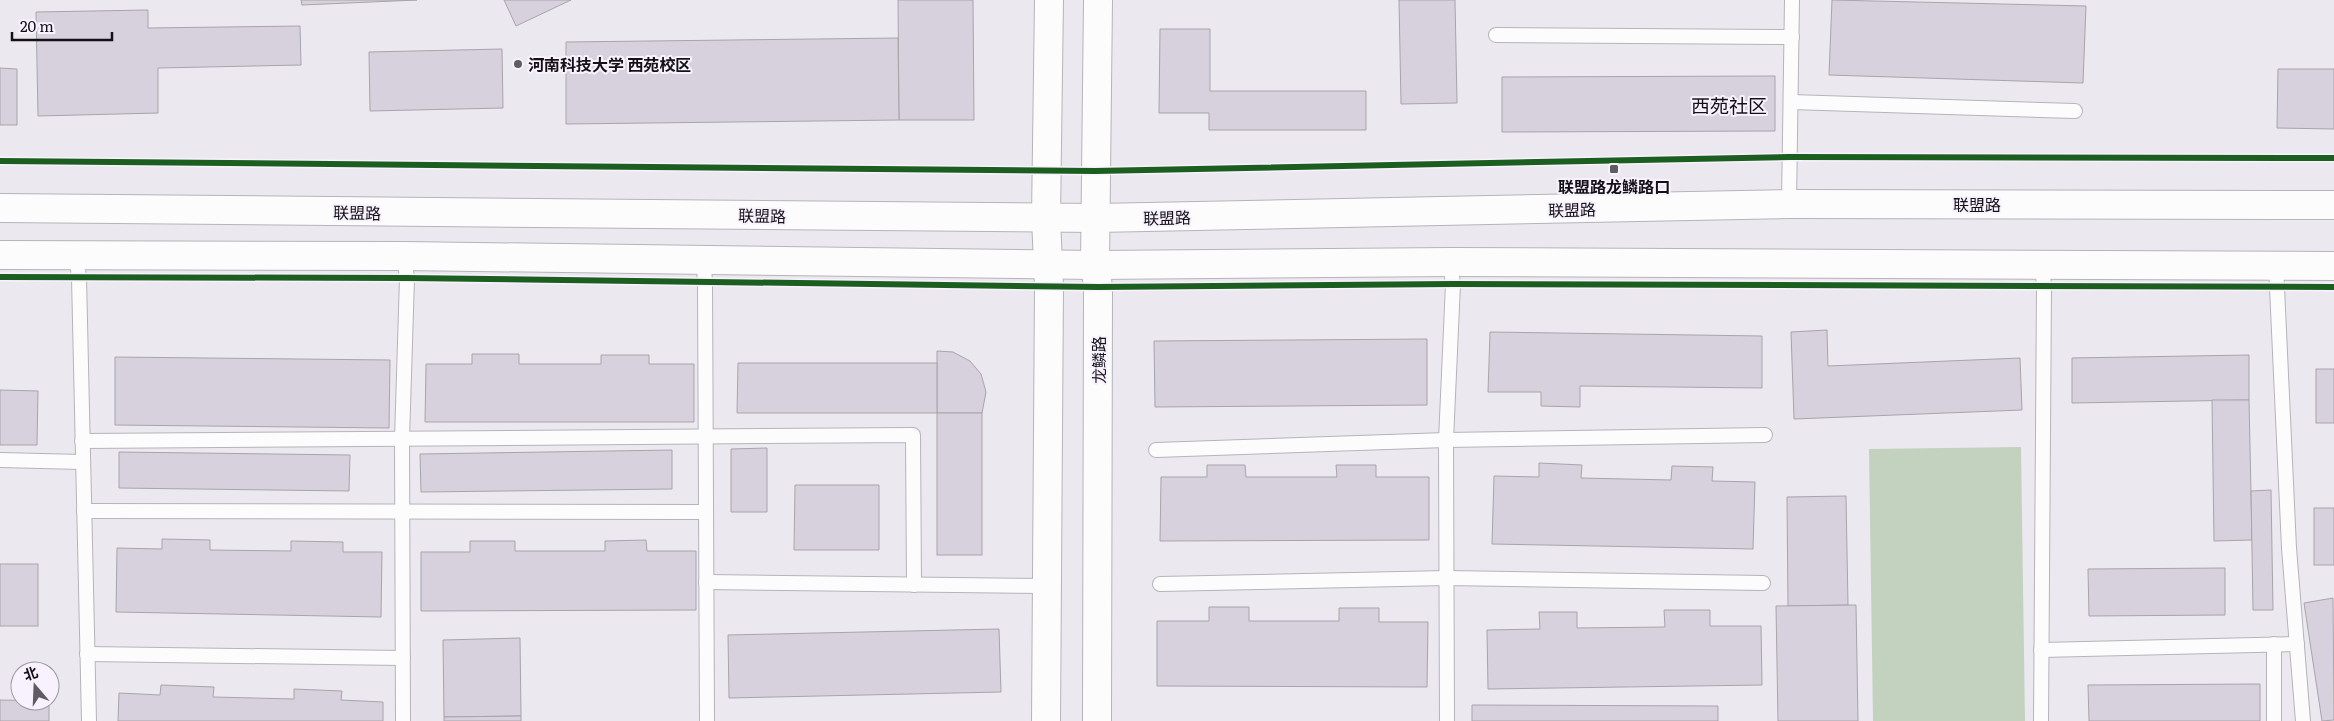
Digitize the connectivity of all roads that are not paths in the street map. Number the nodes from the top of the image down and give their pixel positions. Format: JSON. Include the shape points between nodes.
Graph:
{"nodes":[{"id":1,"x":1049,"y":0,"type":"edge"},
{"id":2,"x":1098,"y":0,"type":"edge"},
{"id":3,"x":1792,"y":0,"type":"edge"},
{"id":4,"x":1496,"y":35,"type":"dead end"},
{"id":5,"x":1792,"y":37,"type":"junction"},
{"id":6,"x":1791,"y":102,"type":"junction"},
{"id":7,"x":2074,"y":110,"type":"dead end"},
{"id":8,"x":1789,"y":204,"type":"junction"},
{"id":9,"x":2334,"y":205,"type":"edge"},
{"id":10,"x":0,"y":208,"type":"edge"},
{"id":11,"x":1046,"y":218,"type":"junction"},
{"id":12,"x":1096,"y":218,"type":"junction"},
{"id":13,"x":0,"y":255,"type":"edge"},
{"id":14,"x":76,"y":256,"type":"junction"},
{"id":15,"x":404,"y":256,"type":"junction"},
{"id":16,"x":703,"y":259,"type":"junction"},
{"id":17,"x":1450,"y":262,"type":"junction"},
{"id":18,"x":1047,"y":265,"type":"junction"},
{"id":19,"x":1095,"y":265,"type":"junction"},
{"id":20,"x":2042,"y":265,"type":"junction"},
{"id":21,"x":2276,"y":266,"type":"junction"},
{"id":22,"x":2334,"y":266,"type":"edge"},
{"id":23,"x":1765,"y":435,"type":"dead end"},
{"id":24,"x":704,"y":437,"type":"junction"},
{"id":25,"x":402,"y":439,"type":"junction"},
{"id":26,"x":1446,"y":440,"type":"junction"},
{"id":27,"x":82,"y":441,"type":"junction"},
{"id":28,"x":1156,"y":450,"type":"dead end"},
{"id":29,"x":0,"y":460,"type":"edge"},
{"id":30,"x":82,"y":462,"type":"junction"},
{"id":31,"x":84,"y":511,"type":"junction"},
{"id":32,"x":402,"y":512,"type":"junction"},
{"id":33,"x":705,"y":512,"type":"junction"},
{"id":34,"x":1447,"y":578,"type":"junction"},
{"id":35,"x":706,"y":582,"type":"junction"},
{"id":36,"x":1764,"y":583,"type":"dead end"},
{"id":37,"x":1160,"y":584,"type":"dead end"},
{"id":38,"x":914,"y":585,"type":"junction"},
{"id":39,"x":1046,"y":586,"type":"junction"},
{"id":40,"x":2274,"y":644,"type":"junction"},
{"id":41,"x":2297,"y":644,"type":"junction"},
{"id":42,"x":2041,"y":650,"type":"junction"},
{"id":43,"x":87,"y":654,"type":"junction"},
{"id":44,"x":403,"y":658,"type":"junction"},
{"id":45,"x":89,"y":721,"type":"edge"},
{"id":46,"x":403,"y":721,"type":"edge"},
{"id":47,"x":707,"y":721,"type":"edge"},
{"id":48,"x":1046,"y":721,"type":"edge"},
{"id":49,"x":1097,"y":721,"type":"edge"},
{"id":50,"x":1447,"y":721,"type":"edge"},
{"id":51,"x":2041,"y":721,"type":"edge"},
{"id":52,"x":2274,"y":721,"type":"edge"},
{"id":53,"x":2303,"y":721,"type":"edge"}],
"edges":[{"from":1,"to":11,"type":"main road"},
{"from":2,"to":12,"type":"main road","name":"龙鳞路"},
{"from":3,"to":5,"type":"lane"},
{"from":4,"to":5,"type":"lane"},
{"from":5,"to":6,"type":"lane"},
{"from":6,"to":7,"type":"lane"},
{"from":6,"to":8,"type":"lane"},
{"from":8,"to":9,"type":"main road","name":"联盟路"},
{"from":8,"to":12,"type":"main road","name":"联盟路"},
{"from":10,"to":11,"type":"main road","name":"联盟路"},
{"from":11,"to":12,"type":"main road","name":"联盟路"},
{"from":11,"to":18,"type":"main road"},
{"from":12,"to":19,"type":"main road","name":"龙鳞路"},
{"from":13,"to":14,"type":"main road"},
{"from":14,"to":15,"type":"main road"},
{"from":14,"to":27,"type":"lane"},
{"from":15,"to":16,"type":"main road"},
{"from":15,"to":25,"type":"lane","via":[[407,278]]},
{"from":16,"to":18,"type":"main road"},
{"from":16,"to":24,"type":"lane"},
{"from":17,"to":19,"type":"main road"},
{"from":17,"to":20,"type":"main road"},
{"from":17,"to":26,"type":"lane","via":[[1453,284]]},
{"from":18,"to":19,"type":"main road"},
{"from":18,"to":39,"type":"main road"},
{"from":19,"to":49,"type":"main road","name":"龙鳞路","via":[[1098,287]]},
{"from":20,"to":21,"type":"main road"},
{"from":20,"to":42,"type":"lane"},
{"from":21,"to":22,"type":"main road"},
{"from":21,"to":41,"type":"lane","via":[[2289,548]]},
{"from":23,"to":26,"type":"lane"},
{"from":24,"to":25,"type":"lane"},
{"from":24,"to":33,"type":"lane"},
{"from":24,"to":38,"type":"lane","via":[[913,435]]},
{"from":25,"to":27,"type":"lane"},
{"from":25,"to":32,"type":"lane"},
{"from":26,"to":28,"type":"lane"},
{"from":26,"to":34,"type":"lane"},
{"from":27,"to":30,"type":"lane"},
{"from":29,"to":30,"type":"lane"},
{"from":30,"to":31,"type":"lane"},
{"from":31,"to":32,"type":"lane"},
{"from":31,"to":43,"type":"lane"},
{"from":32,"to":33,"type":"lane"},
{"from":32,"to":44,"type":"lane"},
{"from":33,"to":35,"type":"lane"},
{"from":34,"to":36,"type":"lane"},
{"from":34,"to":37,"type":"lane"},
{"from":34,"to":50,"type":"lane"},
{"from":35,"to":38,"type":"lane"},
{"from":35,"to":47,"type":"lane"},
{"from":38,"to":39,"type":"lane"},
{"from":39,"to":48,"type":"main road"},
{"from":40,"to":41,"type":"lane"},
{"from":40,"to":42,"type":"lane"},
{"from":40,"to":52,"type":"lane"},
{"from":41,"to":53,"type":"lane"},
{"from":42,"to":51,"type":"lane"},
{"from":43,"to":44,"type":"lane"},
{"from":43,"to":45,"type":"lane"},
{"from":44,"to":46,"type":"lane"}]}
